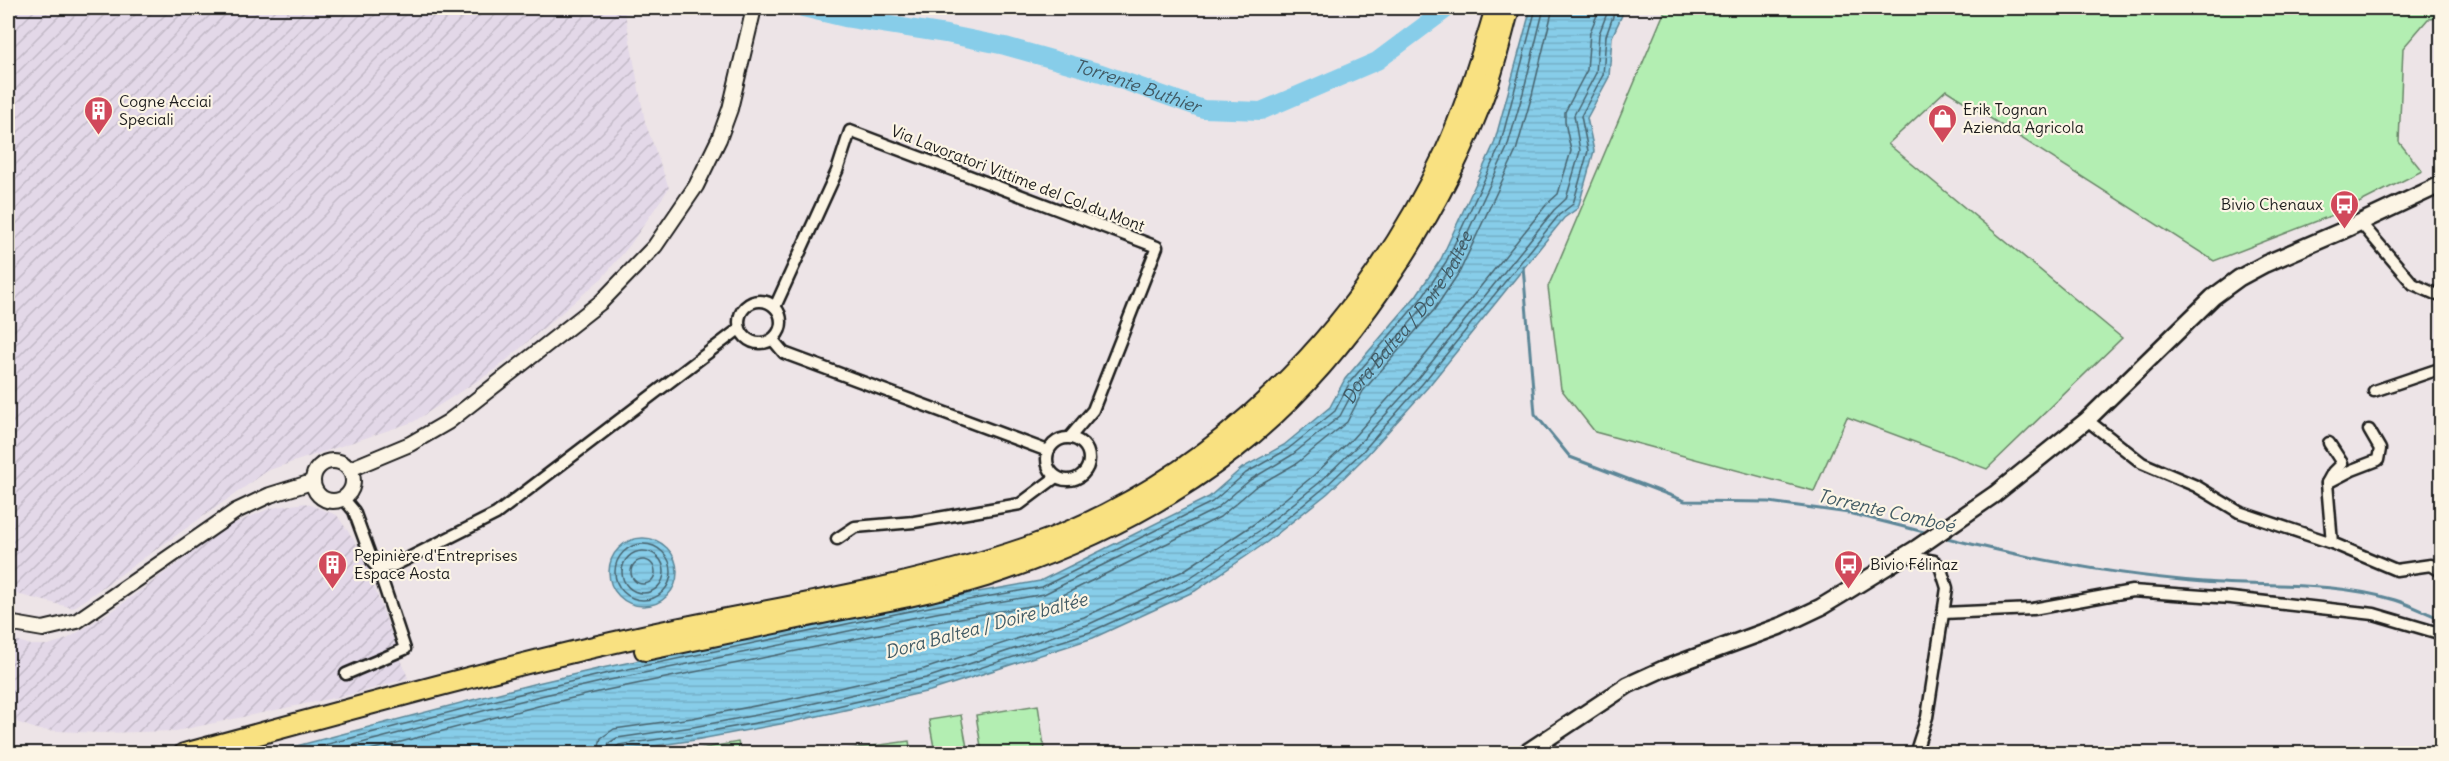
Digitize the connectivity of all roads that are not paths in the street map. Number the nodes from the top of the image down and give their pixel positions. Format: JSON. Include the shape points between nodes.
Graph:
{"nodes":[{"id":1,"x":1496,"y":8,"type":"edge"},
{"id":2,"x":1509,"y":8,"type":"edge"},
{"id":3,"x":754,"y":11,"type":"edge"},
{"id":4,"x":2442,"y":184,"type":"edge"},
{"id":5,"x":2360,"y":222,"type":"junction"},
{"id":6,"x":2442,"y":297,"type":"edge"},
{"id":7,"x":775,"y":307,"type":"junction"},
{"id":8,"x":739,"y":329,"type":"junction"},
{"id":9,"x":773,"y":340,"type":"junction"},
{"id":10,"x":2442,"y":368,"type":"edge"},
{"id":11,"x":2374,"y":391,"type":"dead end"},
{"id":12,"x":2087,"y":420,"type":"junction"},
{"id":13,"x":2369,"y":430,"type":"dead end"},
{"id":14,"x":1070,"y":437,"type":"junction"},
{"id":15,"x":2329,"y":443,"type":"dead end"},
{"id":16,"x":1048,"y":451,"type":"junction"},
{"id":17,"x":350,"y":469,"type":"junction"},
{"id":18,"x":1056,"y":477,"type":"junction"},
{"id":19,"x":312,"y":482,"type":"junction"},
{"id":20,"x":2327,"y":483,"type":"junction"},
{"id":21,"x":343,"y":498,"type":"junction"},
{"id":22,"x":837,"y":539,"type":"dead end"},
{"id":23,"x":2332,"y":543,"type":"junction"},
{"id":24,"x":1913,"y":550,"type":"junction"},
{"id":25,"x":378,"y":568,"type":"junction"},
{"id":26,"x":2442,"y":572,"type":"edge"},
{"id":27,"x":1943,"y":613,"type":"junction"},
{"id":28,"x":8,"y":623,"type":"edge"},
{"id":29,"x":2442,"y":634,"type":"edge"},
{"id":30,"x":346,"y":674,"type":"dead end"},
{"id":31,"x":184,"y":753,"type":"edge"},
{"id":32,"x":232,"y":753,"type":"edge"},
{"id":33,"x":1524,"y":753,"type":"edge"},
{"id":34,"x":1915,"y":753,"type":"edge"}],
"edges":[{"from":1,"to":31,"type":"highway","via":[[1445,152],[1392,248],[1359,295],[1290,378],[1255,412],[1161,482],[1088,522],[1030,546],[918,580],[577,651]]},
{"from":2,"to":32,"type":"highway","via":[[1487,86],[1447,179],[1383,286],[1300,390],[1233,450],[1145,508],[1040,557],[938,589],[584,663]]},
{"from":3,"to":17,"type":"street","via":[[719,139],[696,186],[655,246],[601,302],[448,422],[410,444]]},
{"from":4,"to":5,"type":"main road"},
{"from":5,"to":6,"type":"street","via":[[2413,284]]},
{"from":5,"to":12,"type":"main road","via":[[2239,278],[2213,297]]},
{"from":7,"to":8,"type":"street","via":[[762,301],[748,304],[740,315]]},
{"from":7,"to":9,"type":"street","via":[[782,320]]},
{"from":7,"to":14,"type":"street","name":"Via Lavoratori Vittime del Col du Mont","via":[[837,171],[850,131],[1157,247],[1093,410]]},
{"from":8,"to":9,"type":"street","via":[[753,343]]},
{"from":8,"to":25,"type":"street","via":[[496,514],[395,565]]},
{"from":9,"to":16,"type":"street","via":[[784,353]]},
{"from":10,"to":11,"type":"street"},
{"from":12,"to":23,"type":"street","via":[[2142,464],[2196,486],[2239,512]]},
{"from":12,"to":24,"type":"main road","via":[[1995,494]]},
{"from":13,"to":20,"type":"street","via":[[2380,448],[2378,460]]},
{"from":14,"to":16,"type":"street","via":[[1057,441]]},
{"from":14,"to":18,"type":"street","via":[[1084,444],[1089,466],[1085,473],[1071,480]]},
{"from":15,"to":20,"type":"street","via":[[2342,464]]},
{"from":16,"to":18,"type":"street","via":[[1048,465]]},
{"from":17,"to":19,"type":"street","via":[[339,461],[326,462],[316,470]]},
{"from":17,"to":21,"type":"street","via":[[352,488]]},
{"from":18,"to":22,"type":"street","via":[[1020,504],[914,522],[855,526]]},
{"from":19,"to":21,"type":"street","via":[[320,496],[335,501]]},
{"from":19,"to":28,"type":"street","via":[[236,511],[77,621],[43,629]]},
{"from":20,"to":23,"type":"street"},
{"from":21,"to":25,"type":"street","via":[[354,511]]},
{"from":23,"to":26,"type":"street","via":[[2396,570],[2431,565]]},
{"from":24,"to":27,"type":"street","via":[[1912,557],[1940,566],[1947,588]]},
{"from":24,"to":33,"type":"main road","via":[[1821,607],[1783,625],[1628,685]]},
{"from":25,"to":30,"type":"street","via":[[405,649]]},
{"from":27,"to":29,"type":"street","via":[[2033,609],[2132,591],[2374,614]]},
{"from":27,"to":34,"type":"street","via":[[1926,717]]}]}
